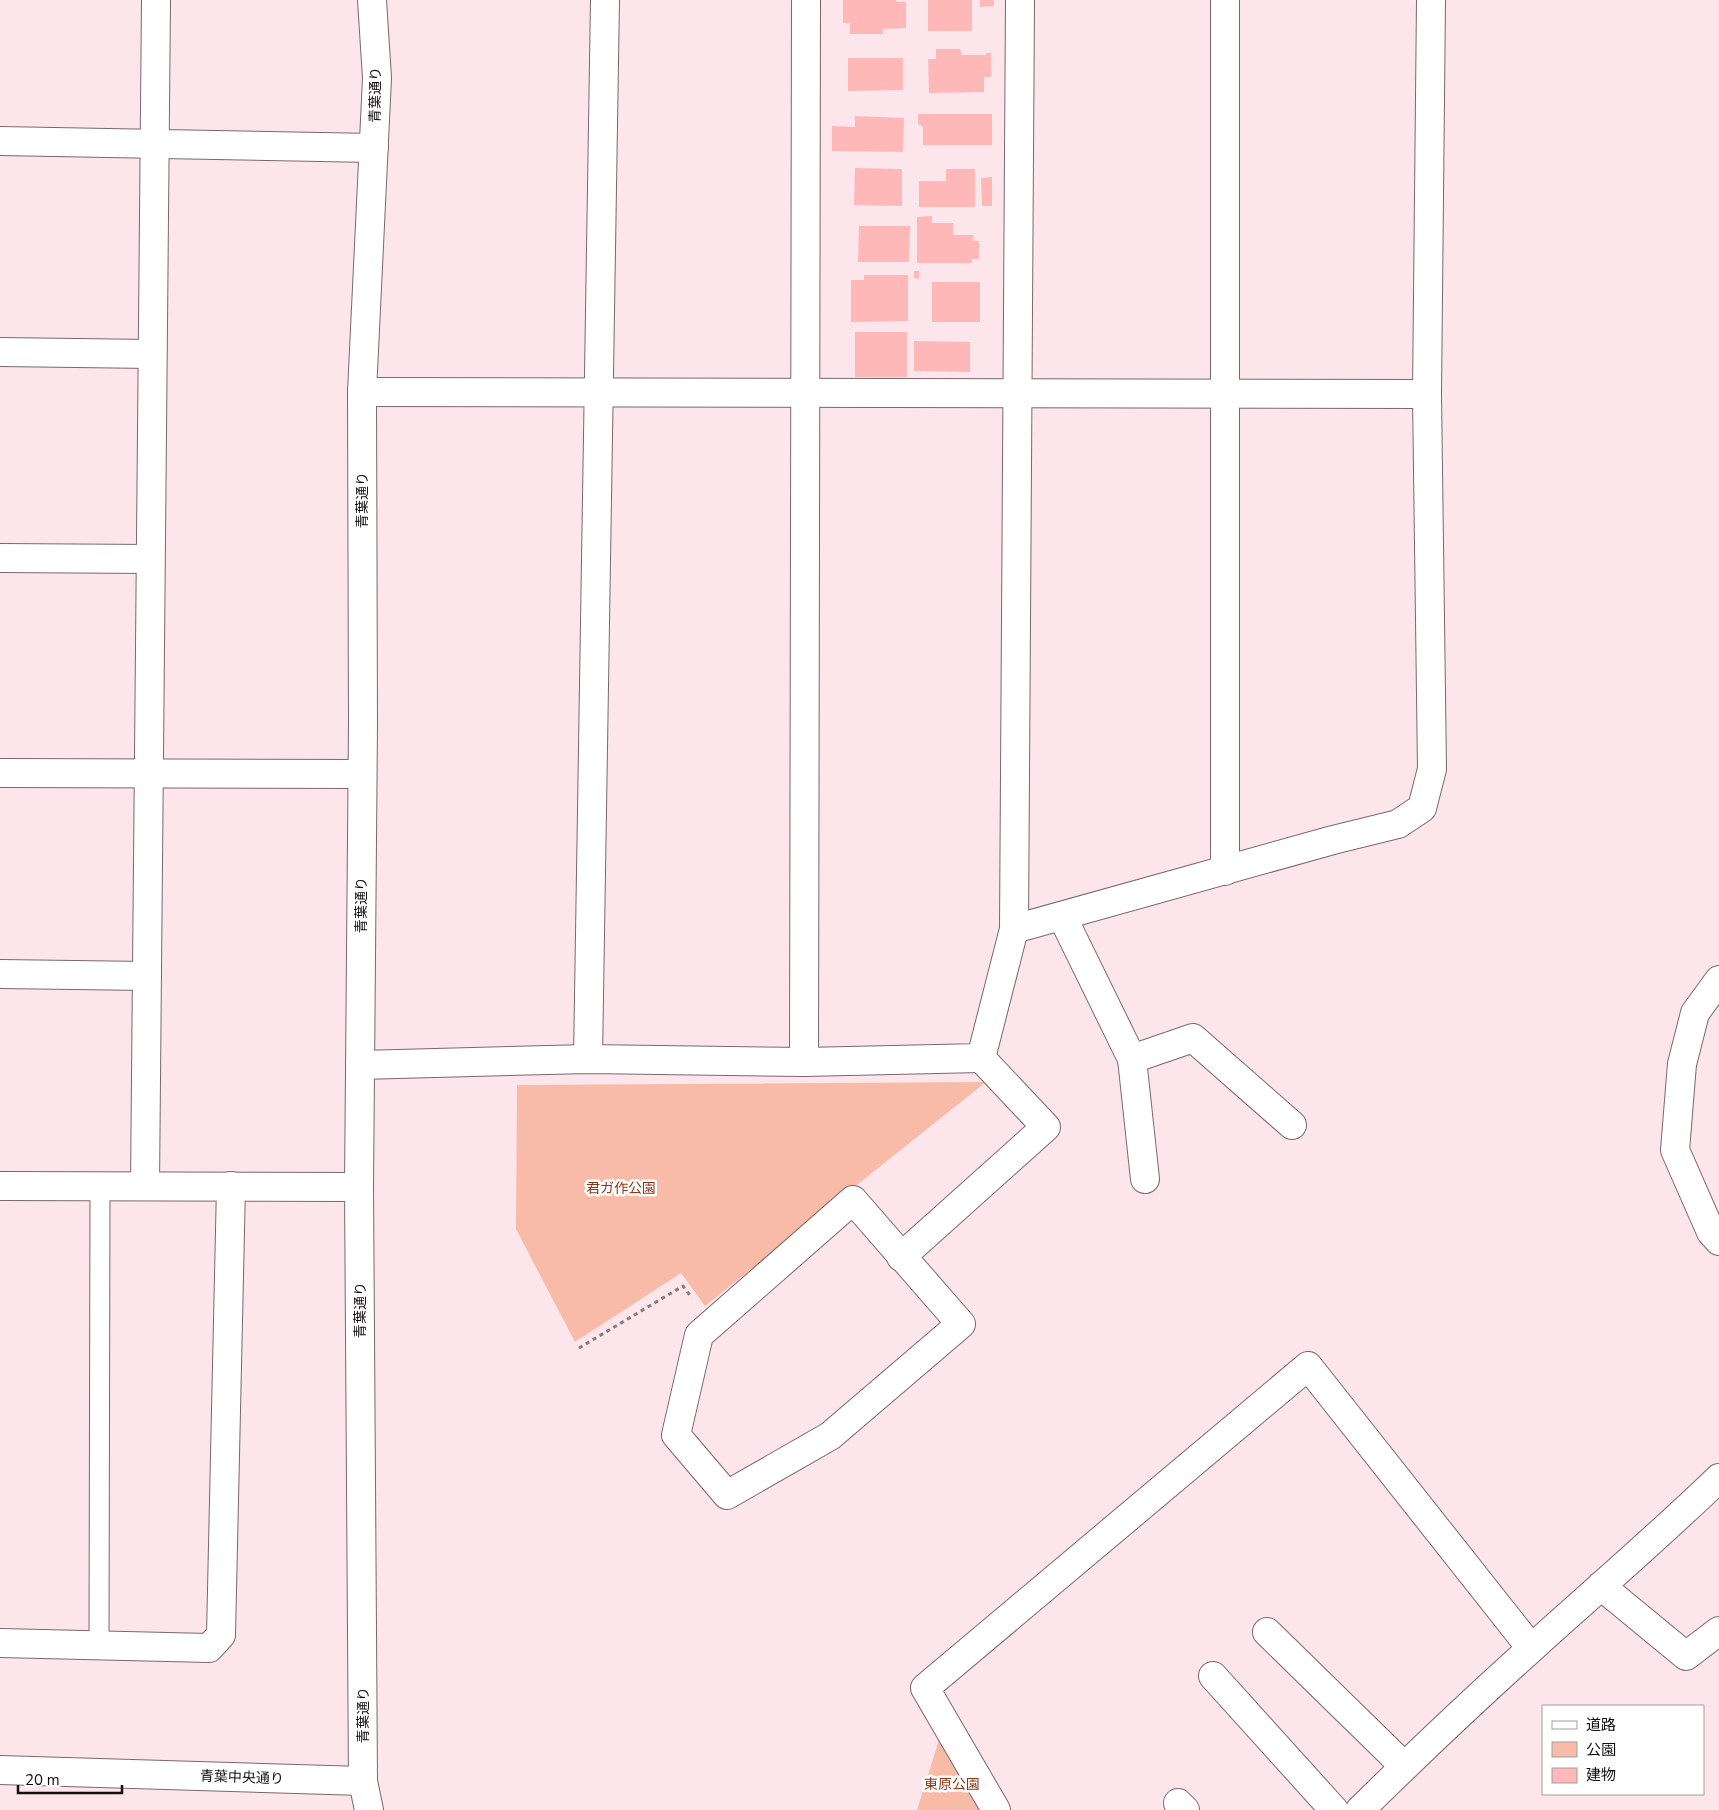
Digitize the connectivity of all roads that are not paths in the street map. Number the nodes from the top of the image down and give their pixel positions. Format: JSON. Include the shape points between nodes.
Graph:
{"nodes":[{"id":1,"x":156,"y":0,"type":"edge"},
{"id":2,"x":372,"y":0,"type":"edge"},
{"id":3,"x":605,"y":0,"type":"edge"},
{"id":4,"x":806,"y":0,"type":"edge"},
{"id":5,"x":1020,"y":0,"type":"edge"},
{"id":6,"x":1225,"y":0,"type":"edge"},
{"id":7,"x":1430,"y":0,"type":"edge"},
{"id":8,"x":0,"y":141,"type":"edge"},
{"id":9,"x":154,"y":144,"type":"junction"},
{"id":10,"x":374,"y":148,"type":"junction"},
{"id":11,"x":0,"y":352,"type":"edge"},
{"id":12,"x":152,"y":354,"type":"junction"},
{"id":13,"x":362,"y":392,"type":"junction"},
{"id":14,"x":599,"y":393,"type":"junction"},
{"id":15,"x":806,"y":393,"type":"junction"},
{"id":16,"x":1018,"y":394,"type":"junction"},
{"id":17,"x":1225,"y":394,"type":"junction"},
{"id":18,"x":1427,"y":394,"type":"junction"},
{"id":19,"x":0,"y":558,"type":"edge"},
{"id":20,"x":150,"y":559,"type":"junction"},
{"id":21,"x":0,"y":773,"type":"edge"},
{"id":22,"x":149,"y":773,"type":"junction"},
{"id":23,"x":362,"y":774,"type":"junction"},
{"id":24,"x":1225,"y":871,"type":"junction"},
{"id":25,"x":1062,"y":916,"type":"junction"},
{"id":26,"x":1014,"y":929,"type":"junction"},
{"id":27,"x":0,"y":974,"type":"edge"},
{"id":28,"x":147,"y":976,"type":"junction"},
{"id":29,"x":1719,"y":980,"type":"edge"},
{"id":30,"x":981,"y":1058,"type":"junction"},
{"id":31,"x":588,"y":1059,"type":"junction"},
{"id":32,"x":1132,"y":1059,"type":"junction"},
{"id":33,"x":804,"y":1062,"type":"junction"},
{"id":34,"x":360,"y":1065,"type":"junction"},
{"id":35,"x":1292,"y":1124,"type":"dead end"},
{"id":36,"x":1145,"y":1179,"type":"dead end"},
{"id":37,"x":0,"y":1186,"type":"edge"},
{"id":38,"x":100,"y":1186,"type":"junction"},
{"id":39,"x":145,"y":1186,"type":"junction"},
{"id":40,"x":232,"y":1186,"type":"junction"},
{"id":41,"x":359,"y":1187,"type":"junction"},
{"id":42,"x":1719,"y":1241,"type":"edge"},
{"id":43,"x":902,"y":1257,"type":"junction"},
{"id":44,"x":1719,"y":1478,"type":"edge"},
{"id":45,"x":1601,"y":1586,"type":"junction"},
{"id":46,"x":1719,"y":1631,"type":"edge"},
{"id":47,"x":1267,"y":1632,"type":"dead end"},
{"id":48,"x":0,"y":1643,"type":"edge"},
{"id":49,"x":99,"y":1645,"type":"junction"},
{"id":50,"x":1531,"y":1648,"type":"junction"},
{"id":51,"x":1213,"y":1676,"type":"dead end"},
{"id":52,"x":1404,"y":1766,"type":"junction"},
{"id":53,"x":0,"y":1770,"type":"edge"},
{"id":54,"x":364,"y":1781,"type":"junction"},
{"id":55,"x":369,"y":1810,"type":"edge"},
{"id":56,"x":996,"y":1810,"type":"edge"},
{"id":57,"x":1334,"y":1810,"type":"edge"},
{"id":58,"x":1360,"y":1810,"type":"edge"}],
"edges":[{"from":1,"to":9,"type":"street"},
{"from":2,"to":10,"type":"street","name":"青葉通り","via":[[377,78]]},
{"from":3,"to":14,"type":"street"},
{"from":4,"to":15,"type":"street"},
{"from":5,"to":16,"type":"street"},
{"from":6,"to":17,"type":"street"},
{"from":7,"to":18,"type":"street"},
{"from":8,"to":9,"type":"street"},
{"from":9,"to":10,"type":"street"},
{"from":9,"to":12,"type":"street"},
{"from":10,"to":13,"type":"street","name":"青葉通り"},
{"from":11,"to":12,"type":"street"},
{"from":12,"to":20,"type":"street"},
{"from":13,"to":14,"type":"street"},
{"from":13,"to":23,"type":"street","name":"青葉通り"},
{"from":14,"to":15,"type":"street"},
{"from":14,"to":31,"type":"street"},
{"from":15,"to":16,"type":"street"},
{"from":15,"to":33,"type":"street"},
{"from":16,"to":17,"type":"street"},
{"from":16,"to":26,"type":"street"},
{"from":17,"to":18,"type":"street"},
{"from":17,"to":24,"type":"street"},
{"from":18,"to":24,"type":"street","via":[[1432,769],[1422,808],[1398,824]]},
{"from":19,"to":20,"type":"street"},
{"from":20,"to":22,"type":"street"},
{"from":21,"to":22,"type":"street"},
{"from":22,"to":23,"type":"street"},
{"from":22,"to":28,"type":"street"},
{"from":23,"to":34,"type":"street","name":"青葉通り"},
{"from":24,"to":25,"type":"street"},
{"from":25,"to":26,"type":"street"},
{"from":25,"to":32,"type":"street"},
{"from":26,"to":30,"type":"street"},
{"from":27,"to":28,"type":"street"},
{"from":28,"to":39,"type":"street"},
{"from":29,"to":42,"type":"street","via":[[1695,1013],[1682,1064],[1676,1150],[1711,1232]]},
{"from":30,"to":33,"type":"street"},
{"from":30,"to":43,"type":"street","via":[[1046,1127]]},
{"from":31,"to":33,"type":"street"},
{"from":31,"to":34,"type":"street"},
{"from":32,"to":35,"type":"street","via":[[1193,1038]]},
{"from":32,"to":36,"type":"street"},
{"from":34,"to":41,"type":"street","name":"青葉通り"},
{"from":37,"to":38,"type":"street"},
{"from":38,"to":39,"type":"street"},
{"from":38,"to":49,"type":"lane"},
{"from":39,"to":40,"type":"street"},
{"from":40,"to":41,"type":"street"},
{"from":40,"to":49,"type":"street","via":[[221,1636],[209,1648]]},
{"from":41,"to":54,"type":"street","name":"青葉通り"},
{"from":43,"to":43,"type":"street","via":[[853,1200],[699,1335],[676,1435],[727,1495],[830,1436],[961,1324]]},
{"from":44,"to":45,"type":"street"},
{"from":45,"to":46,"type":"street","via":[[1686,1656]]},
{"from":45,"to":50,"type":"street"},
{"from":47,"to":52,"type":"street"},
{"from":48,"to":49,"type":"street"},
{"from":50,"to":52,"type":"street"},
{"from":50,"to":56,"type":"street","via":[[1308,1366],[925,1688]]},
{"from":51,"to":57,"type":"street"},
{"from":52,"to":58,"type":"street"},
{"from":53,"to":54,"type":"street","name":"青葉中央通り"},
{"from":54,"to":55,"type":"street","name":"青葉通り"}]}
